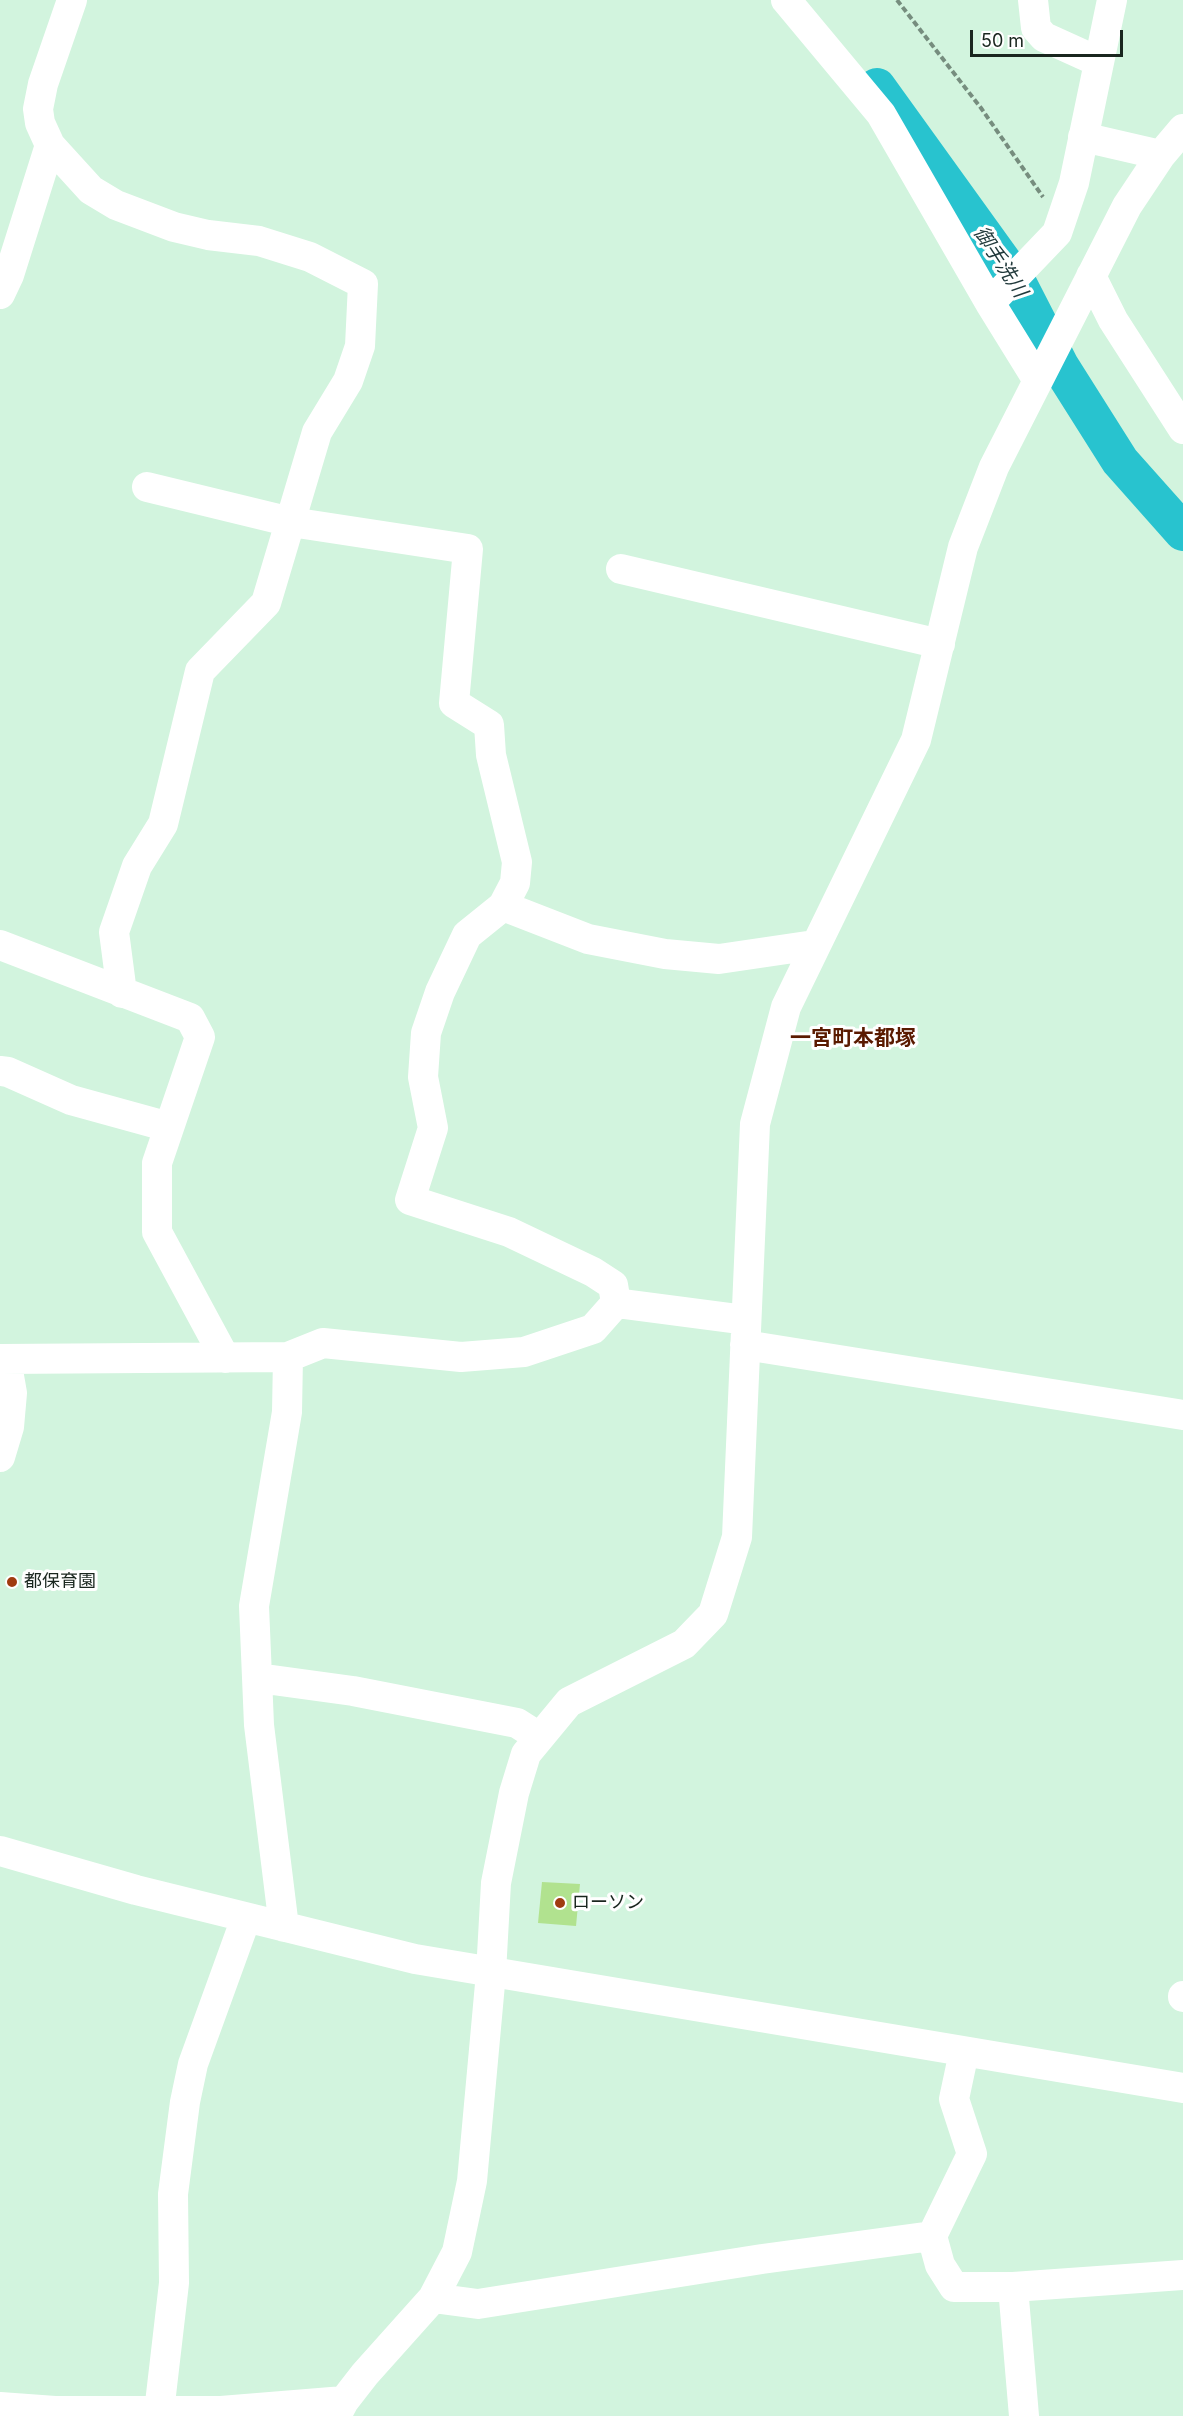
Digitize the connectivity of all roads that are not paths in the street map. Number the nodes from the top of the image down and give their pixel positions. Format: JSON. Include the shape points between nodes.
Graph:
{"nodes":[{"id":1,"x":72,"y":0,"type":"edge"},
{"id":2,"x":786,"y":0,"type":"edge"},
{"id":3,"x":1033,"y":0,"type":"edge"},
{"id":4,"x":1112,"y":0,"type":"edge"},
{"id":5,"x":1097,"y":61,"type":"junction"},
{"id":6,"x":1183,"y":129,"type":"edge"},
{"id":7,"x":1083,"y":137,"type":"junction"},
{"id":8,"x":50,"y":145,"type":"junction"},
{"id":9,"x":1161,"y":155,"type":"junction"},
{"id":10,"x":1091,"y":276,"type":"junction"},
{"id":11,"x":0,"y":294,"type":"edge"},
{"id":12,"x":994,"y":298,"type":"junction"},
{"id":13,"x":1037,"y":378,"type":"junction"},
{"id":14,"x":1181,"y":423,"type":"edge"},
{"id":15,"x":147,"y":487,"type":"dead end"},
{"id":16,"x":291,"y":522,"type":"junction"},
{"id":17,"x":621,"y":569,"type":"dead end"},
{"id":18,"x":940,"y":644,"type":"junction"},
{"id":19,"x":503,"y":906,"type":"junction"},
{"id":20,"x":0,"y":945,"type":"edge"},
{"id":21,"x":814,"y":945,"type":"junction"},
{"id":22,"x":122,"y":993,"type":"junction"},
{"id":23,"x":0,"y":1071,"type":"edge"},
{"id":24,"x":169,"y":1127,"type":"junction"},
{"id":25,"x":616,"y":1303,"type":"junction"},
{"id":26,"x":746,"y":1333,"type":"junction"},
{"id":27,"x":288,"y":1357,"type":"junction"},
{"id":28,"x":225,"y":1358,"type":"junction"},
{"id":29,"x":3,"y":1359,"type":"edge"},
{"id":30,"x":1183,"y":1414,"type":"edge"},
{"id":31,"x":0,"y":1457,"type":"edge"},
{"id":32,"x":258,"y":1678,"type":"junction"},
{"id":33,"x":539,"y":1737,"type":"junction"},
{"id":34,"x":0,"y":1851,"type":"edge"},
{"id":35,"x":246,"y":1918,"type":"junction"},
{"id":36,"x":284,"y":1927,"type":"junction"},
{"id":37,"x":491,"y":1973,"type":"junction"},
{"id":38,"x":964,"y":2052,"type":"junction"},
{"id":39,"x":1183,"y":2088,"type":"edge"},
{"id":40,"x":932,"y":2236,"type":"junction"},
{"id":41,"x":1183,"y":2275,"type":"edge"},
{"id":42,"x":1013,"y":2287,"type":"junction"},
{"id":43,"x":434,"y":2298,"type":"junction"},
{"id":44,"x":0,"y":2408,"type":"edge"},
{"id":45,"x":340,"y":2408,"type":"edge"},
{"id":46,"x":159,"y":2412,"type":"junction"},
{"id":47,"x":1024,"y":2416,"type":"edge"}],
"edges":[{"from":1,"to":8,"type":"street","via":[[42,84],[38,109]]},
{"from":2,"to":12,"type":"street","via":[[881,114]]},
{"from":3,"to":5,"type":"street","via":[[1036,28],[1044,37]]},
{"from":4,"to":5,"type":"street"},
{"from":5,"to":7,"type":"street"},
{"from":6,"to":9,"type":"street"},
{"from":7,"to":9,"type":"street"},
{"from":7,"to":12,"type":"street","via":[[1074,183],[1059,227]]},
{"from":8,"to":11,"type":"street"},
{"from":8,"to":16,"type":"street","via":[[91,190],[116,205],[197,232],[260,241],[310,257],[363,284],[360,346],[348,381],[317,432]]},
{"from":9,"to":10,"type":"street","via":[[1127,206]]},
{"from":10,"to":13,"type":"street"},
{"from":10,"to":14,"type":"street","via":[[1113,320]]},
{"from":12,"to":13,"type":"street"},
{"from":13,"to":18,"type":"street","via":[[994,467],[963,547]]},
{"from":15,"to":16,"type":"street"},
{"from":16,"to":19,"type":"street","via":[[468,549],[454,703],[489,725],[491,755],[517,861],[515,883]]},
{"from":16,"to":22,"type":"street","via":[[266,603],[200,671],[163,824],[137,866],[114,932]]},
{"from":17,"to":18,"type":"street"},
{"from":18,"to":21,"type":"street","via":[[916,740]]},
{"from":19,"to":21,"type":"street","via":[[588,939],[665,954],[719,959]]},
{"from":19,"to":25,"type":"street","via":[[467,935],[426,1033],[423,1077],[433,1128],[411,1200],[509,1232],[593,1272],[613,1285]]},
{"from":20,"to":22,"type":"street"},
{"from":21,"to":26,"type":"street","via":[[786,1007],[755,1124]]},
{"from":22,"to":24,"type":"street","via":[[190,1018],[200,1037]]},
{"from":23,"to":24,"type":"street","via":[[71,1100]]},
{"from":24,"to":28,"type":"street","via":[[157,1163],[157,1233]]},
{"from":25,"to":26,"type":"street"},
{"from":25,"to":27,"type":"street","via":[[593,1329],[524,1352],[461,1357],[323,1343]]},
{"from":26,"to":30,"type":"street"},
{"from":26,"to":33,"type":"street","via":[[737,1538],[712,1614],[684,1644],[569,1702]]},
{"from":27,"to":28,"type":"street"},
{"from":27,"to":32,"type":"street","via":[[287,1412],[254,1606]]},
{"from":28,"to":29,"type":"street"},
{"from":29,"to":31,"type":"street","via":[[12,1393],[9,1427]]},
{"from":32,"to":33,"type":"street","via":[[353,1691],[517,1724]]},
{"from":32,"to":36,"type":"street","via":[[259,1725]]},
{"from":33,"to":37,"type":"street","via":[[526,1754],[514,1793],[496,1883]]},
{"from":34,"to":35,"type":"street"},
{"from":35,"to":36,"type":"street"},
{"from":35,"to":46,"type":"street","via":[[194,2064],[185,2102],[173,2194],[174,2283]]},
{"from":36,"to":37,"type":"street"},
{"from":37,"to":38,"type":"street"},
{"from":37,"to":43,"type":"street","via":[[472,2181],[457,2252]]},
{"from":38,"to":39,"type":"street"},
{"from":38,"to":40,"type":"street","via":[[954,2099],[972,2154]]},
{"from":40,"to":42,"type":"street","via":[[940,2265],[954,2287]]},
{"from":40,"to":43,"type":"street","via":[[478,2304]]},
{"from":41,"to":42,"type":"street"},
{"from":42,"to":47,"type":"street"},
{"from":43,"to":45,"type":"street"},
{"from":44,"to":46,"type":"street"},
{"from":45,"to":46,"type":"street"}]}
